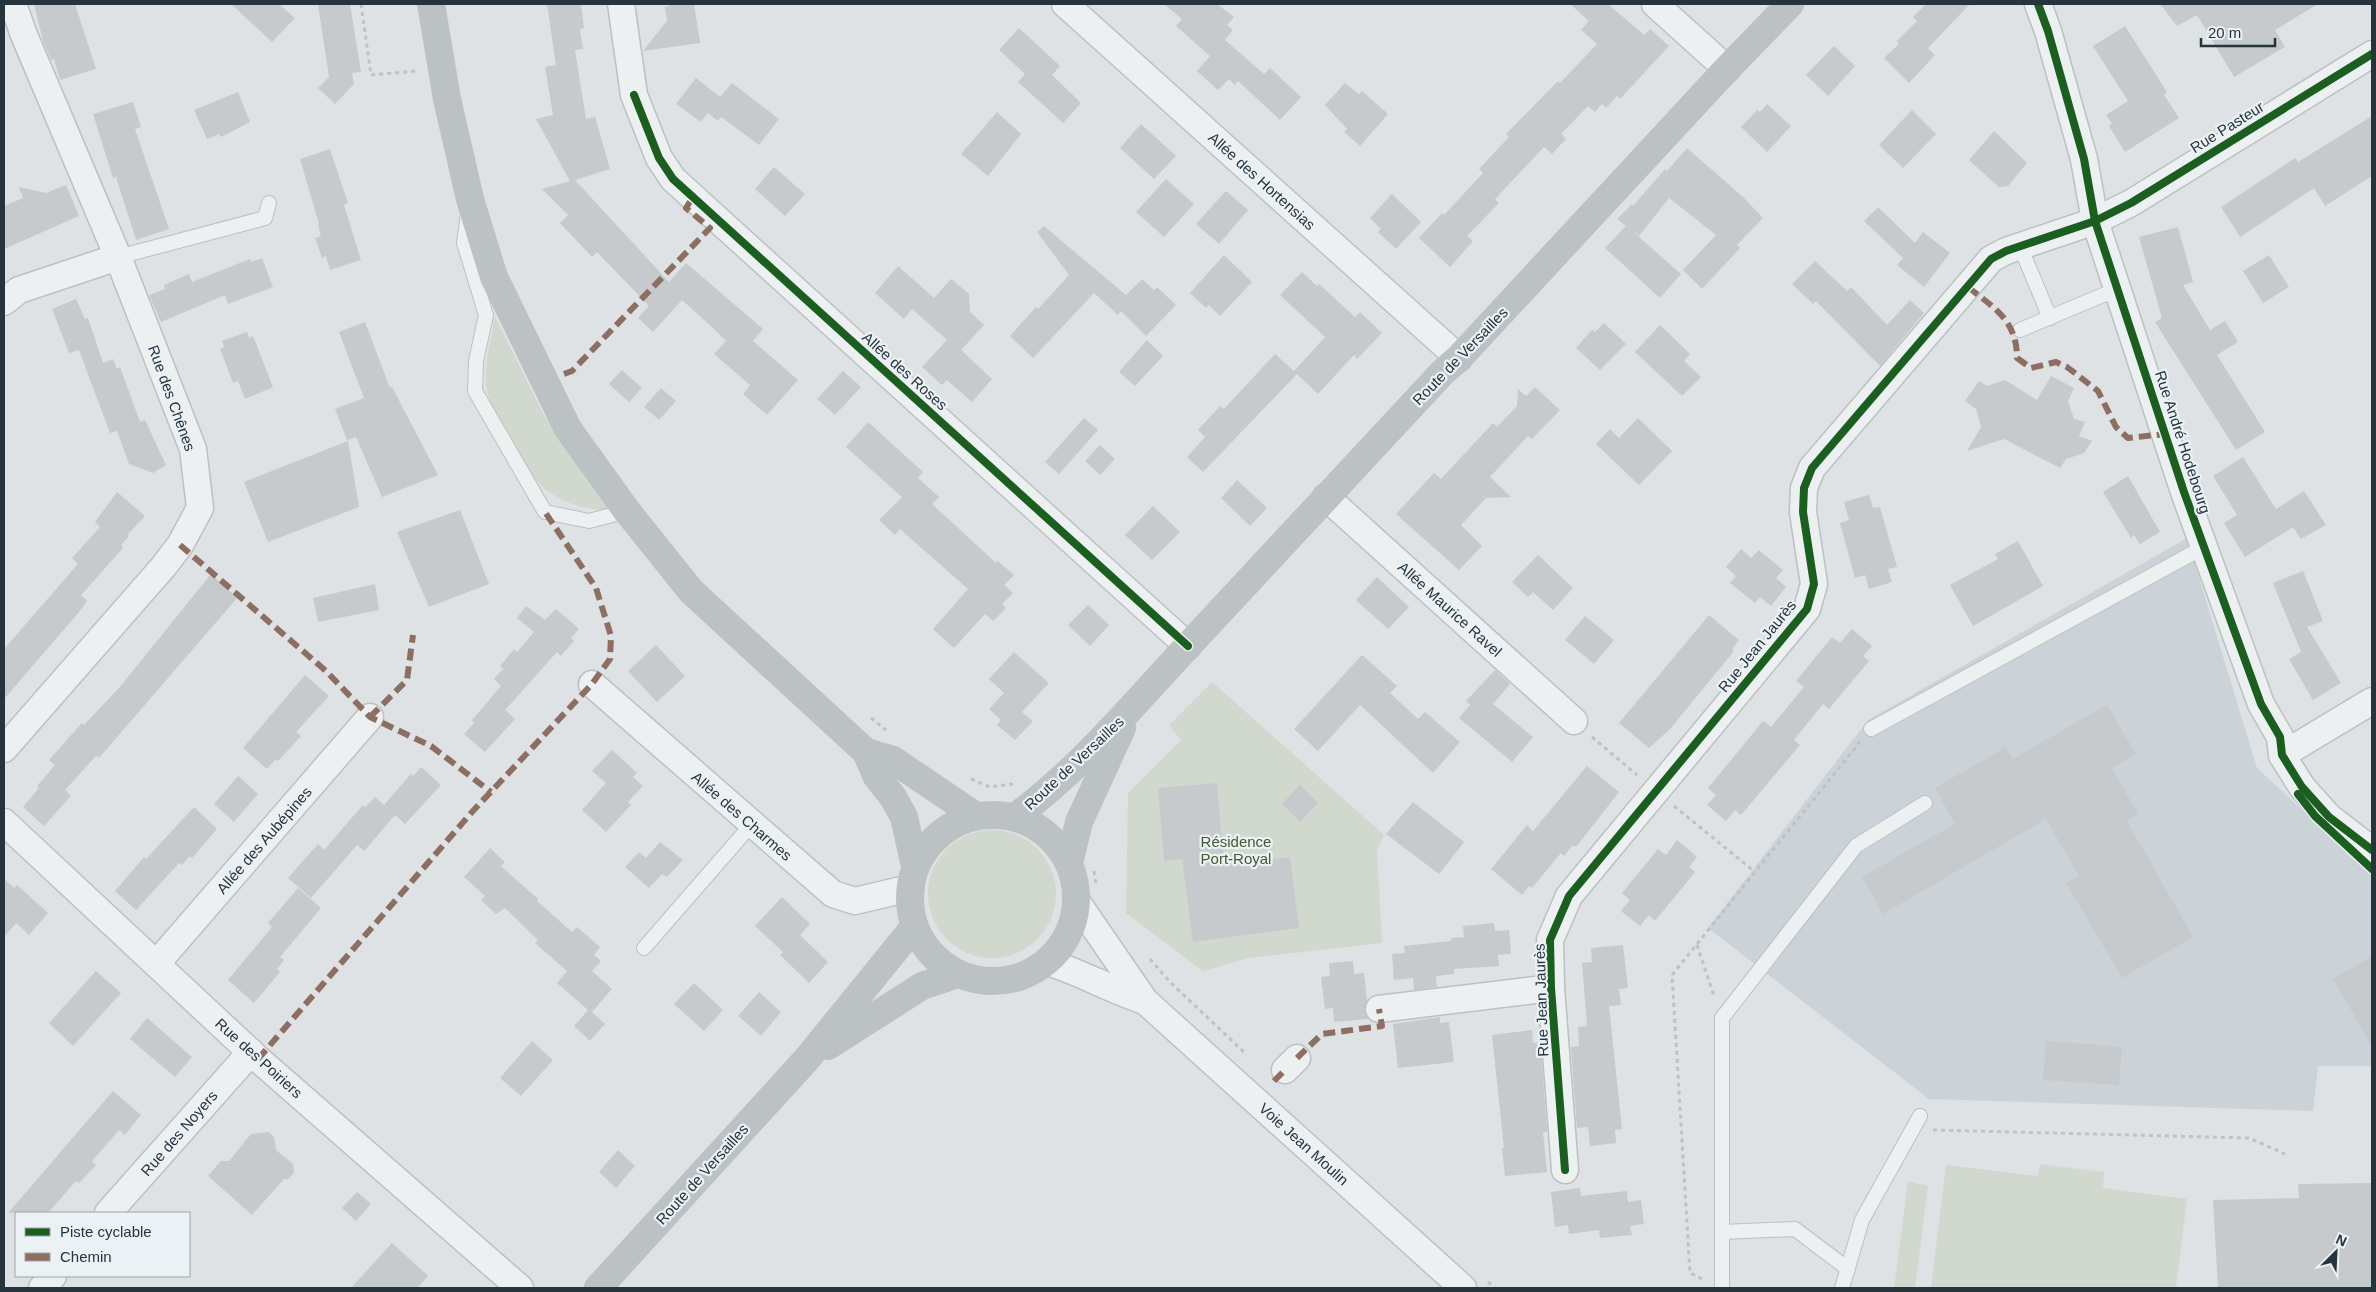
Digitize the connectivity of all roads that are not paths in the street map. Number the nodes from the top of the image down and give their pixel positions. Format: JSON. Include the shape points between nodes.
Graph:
{"nodes":[{"id":1,"x":13,"y":4,"type":"edge"},
{"id":2,"x":431,"y":4,"type":"edge"},
{"id":3,"x":621,"y":4,"type":"edge"},
{"id":4,"x":1065,"y":4,"type":"edge"},
{"id":5,"x":1655,"y":4,"type":"edge"},
{"id":6,"x":1790,"y":4,"type":"edge"},
{"id":7,"x":2038,"y":4,"type":"edge"},
{"id":8,"x":14,"y":39,"type":"edge"},
{"id":9,"x":2372,"y":54,"type":"edge"},
{"id":10,"x":1727,"y":69,"type":"junction"},
{"id":11,"x":470,"y":199,"type":"junction"},
{"id":12,"x":269,"y":203,"type":"dead end"},
{"id":13,"x":2095,"y":221,"type":"junction"},
{"id":14,"x":2020,"y":246,"type":"junction"},
{"id":15,"x":118,"y":257,"type":"junction"},
{"id":16,"x":2119,"y":291,"type":"junction"},
{"id":17,"x":4,"y":302,"type":"edge"},
{"id":18,"x":2050,"y":318,"type":"junction"},
{"id":19,"x":2020,"y":330,"type":"dead end"},
{"id":20,"x":1459,"y":358,"type":"junction"},
{"id":21,"x":1326,"y":497,"type":"junction"},
{"id":22,"x":627,"y":511,"type":"junction"},
{"id":23,"x":2204,"y":547,"type":"junction"},
{"id":24,"x":1188,"y":646,"type":"junction"},
{"id":25,"x":592,"y":684,"type":"dead end"},
{"id":26,"x":2372,"y":701,"type":"edge"},
{"id":27,"x":1132,"y":709,"type":"junction"},
{"id":28,"x":370,"y":717,"type":"dead end"},
{"id":29,"x":1574,"y":721,"type":"dead end"},
{"id":30,"x":1871,"y":729,"type":"dead end"},
{"id":31,"x":4,"y":749,"type":"edge"},
{"id":32,"x":866,"y":752,"type":"junction"},
{"id":33,"x":2282,"y":755,"type":"junction"},
{"id":34,"x":1925,"y":803,"type":"dead end"},
{"id":35,"x":976,"y":816,"type":"junction"},
{"id":36,"x":1015,"y":817,"type":"junction"},
{"id":37,"x":4,"y":822,"type":"edge"},
{"id":38,"x":752,"y":824,"type":"junction"},
{"id":39,"x":2372,"y":850,"type":"edge"},
{"id":40,"x":1081,"y":863,"type":"junction"},
{"id":41,"x":912,"y":877,"type":"junction"},
{"id":42,"x":1087,"y":897,"type":"junction"},
{"id":43,"x":914,"y":928,"type":"junction"},
{"id":44,"x":644,"y":948,"type":"dead end"},
{"id":45,"x":157,"y":962,"type":"junction"},
{"id":46,"x":1048,"y":962,"type":"junction"},
{"id":47,"x":958,"y":974,"type":"junction"},
{"id":48,"x":1551,"y":988,"type":"junction"},
{"id":49,"x":1145,"y":1001,"type":"junction"},
{"id":50,"x":1379,"y":1009,"type":"dead end"},
{"id":51,"x":251,"y":1052,"type":"junction"},
{"id":52,"x":806,"y":1060,"type":"junction"},
{"id":53,"x":1920,"y":1116,"type":"dead end"},
{"id":54,"x":1564,"y":1170,"type":"dead end"},
{"id":55,"x":109,"y":1212,"type":"edge"},
{"id":56,"x":1722,"y":1232,"type":"junction"},
{"id":57,"x":1848,"y":1268,"type":"junction"},
{"id":58,"x":52,"y":1277,"type":"edge"},
{"id":59,"x":42,"y":1288,"type":"edge"},
{"id":60,"x":520,"y":1288,"type":"edge"},
{"id":61,"x":598,"y":1288,"type":"edge"},
{"id":62,"x":1463,"y":1288,"type":"edge"},
{"id":63,"x":1722,"y":1288,"type":"edge"},
{"id":64,"x":1842,"y":1288,"type":"edge"}],
"edges":[{"from":1,"to":8,"type":"street","name":"Rue des Chênes"},
{"from":2,"to":11,"type":"main road","via":[[441,68]]},
{"from":3,"to":24,"type":"street","name":"Allée des Roses","via":[[634,95],[658,158],[673,179]]},
{"from":4,"to":20,"type":"street","name":"Allée des Hortensias"},
{"from":5,"to":10,"type":"street"},
{"from":6,"to":10,"type":"main road","name":"Route de Versailles"},
{"from":7,"to":13,"type":"street","name":"Rue André Hodebourg","via":[[2084,159]]},
{"from":8,"to":15,"type":"street","name":"Rue des Chênes"},
{"from":9,"to":13,"type":"street","name":"Rue Pasteur","via":[[2131,203]]},
{"from":10,"to":20,"type":"main road","name":"Route de Versailles"},
{"from":11,"to":22,"type":"main road","via":[[494,278],[568,429]]},
{"from":11,"to":22,"type":"lane","via":[[464,243],[486,315],[476,361],[475,391],[546,512],[589,521]]},
{"from":12,"to":15,"type":"lane","via":[[264,218]]},
{"from":13,"to":14,"type":"street","name":"Rue Jean Jaurès"},
{"from":13,"to":16,"type":"street","name":"Rue André Hodebourg"},
{"from":14,"to":18,"type":"lane"},
{"from":14,"to":48,"type":"street","name":"Rue Jean Jaurès","via":[[1991,259],[1812,468],[1804,488],[1803,512],[1814,584],[1807,609],[1569,896],[1550,940]]},
{"from":15,"to":17,"type":"street","via":[[19,290]]},
{"from":15,"to":31,"type":"street","name":"Rue des Chênes","via":[[193,449],[200,508],[180,545],[164,566]]},
{"from":16,"to":18,"type":"lane"},
{"from":16,"to":23,"type":"street","name":"Rue André Hodebourg"},
{"from":18,"to":19,"type":"lane"},
{"from":20,"to":21,"type":"main road","name":"Route de Versailles"},
{"from":21,"to":24,"type":"main road","name":"Route de Versailles"},
{"from":21,"to":29,"type":"street","name":"Allée Maurice Ravel"},
{"from":22,"to":32,"type":"main road","via":[[691,591]]},
{"from":23,"to":30,"type":"lane"},
{"from":23,"to":33,"type":"street","name":"Rue André Hodebourg","via":[[2261,704],[2280,738]]},
{"from":24,"to":27,"type":"main road","name":"Route de Versailles"},
{"from":25,"to":38,"type":"street","name":"Allée des Charmes"},
{"from":26,"to":33,"type":"street"},
{"from":27,"to":36,"type":"main road","name":"Route de Versailles","via":[[1043,796]]},
{"from":27,"to":40,"type":"main road","name":"Route de Versailles","via":[[1079,822]]},
{"from":28,"to":45,"type":"street","name":"Allée des Aubépines"},
{"from":32,"to":35,"type":"main road","via":[[893,760]]},
{"from":32,"to":41,"type":"main road","via":[[877,778],[904,817],[910,837]]},
{"from":33,"to":39,"type":"street","name":"Rue André Hodebourg","via":[[2302,787],[2329,816]]},
{"from":34,"to":56,"type":"lane","via":[[1856,846],[1722,1018]]},
{"from":35,"to":36,"type":"main road","via":[[1000,814]]},
{"from":35,"to":41,"type":"main road","via":[[950,826],[926,847]]},
{"from":36,"to":40,"type":"main road","via":[[1039,828]]},
{"from":37,"to":45,"type":"street","name":"Rue des Poiriers"},
{"from":38,"to":41,"type":"street","name":"Allée des Charmes","via":[[832,894],[855,901]]},
{"from":38,"to":44,"type":"lane"},
{"from":40,"to":42,"type":"main road","via":[[1076,881]]},
{"from":41,"to":43,"type":"main road","via":[[910,907]]},
{"from":42,"to":46,"type":"main road"},
{"from":42,"to":49,"type":"street","name":"Voie Jean Moulin"},
{"from":43,"to":47,"type":"main road","via":[[930,954]]},
{"from":43,"to":52,"type":"main road","name":"Route de Versailles"},
{"from":45,"to":51,"type":"street","name":"Rue des Poiriers"},
{"from":46,"to":47,"type":"main road","via":[[1030,973],[1005,981],[980,981]]},
{"from":46,"to":49,"type":"street","name":"Voie Jean Moulin"},
{"from":47,"to":52,"type":"main road","name":"Route de Versailles","via":[[922,986]]},
{"from":48,"to":50,"type":"street"},
{"from":48,"to":54,"type":"street","name":"Rue Jean Jaurès"},
{"from":49,"to":62,"type":"street","name":"Voie Jean Moulin"},
{"from":51,"to":55,"type":"street","name":"Rue des Noyers"},
{"from":51,"to":60,"type":"street","name":"Rue des Poiriers"},
{"from":52,"to":61,"type":"main road","name":"Route de Versailles"},
{"from":53,"to":57,"type":"lane","via":[[1862,1220]]},
{"from":56,"to":57,"type":"lane","via":[[1795,1229]]},
{"from":56,"to":63,"type":"lane"},
{"from":57,"to":64,"type":"lane"},
{"from":58,"to":59,"type":"street"}]}
